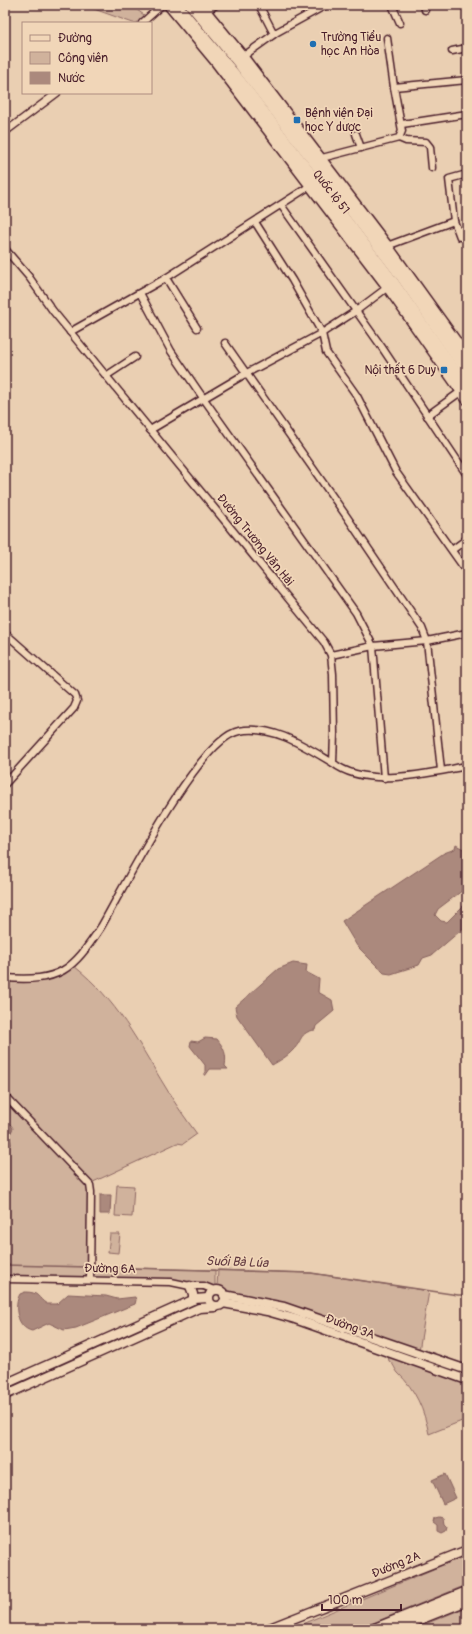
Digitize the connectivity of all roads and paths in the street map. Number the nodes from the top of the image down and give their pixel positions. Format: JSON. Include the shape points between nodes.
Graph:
{"nodes":[{"id":1,"x":177,"y":5,"type":"edge"},
{"id":2,"x":191,"y":5,"type":"edge"},
{"id":3,"x":216,"y":5,"type":"edge"},
{"id":4,"x":259,"y":5,"type":"edge"},
{"id":5,"x":326,"y":5,"type":"edge"},
{"id":6,"x":392,"y":5,"type":"edge"},
{"id":7,"x":162,"y":6,"type":"edge"},
{"id":8,"x":202,"y":10,"type":"edge"},
{"id":9,"x":143,"y":22,"type":"edge"},
{"id":10,"x":187,"y":22,"type":"junction"},
{"id":11,"x":400,"y":23,"type":"dead end"},
{"id":12,"x":274,"y":34,"type":"junction"},
{"id":13,"x":388,"y":38,"type":"dead end"},
{"id":14,"x":467,"y":48,"type":"edge"},
{"id":15,"x":452,"y":51,"type":"dead end"},
{"id":16,"x":240,"y":59,"type":"junction"},
{"id":17,"x":467,"y":80,"type":"edge"},
{"id":18,"x":394,"y":87,"type":"junction"},
{"id":19,"x":56,"y":94,"type":"edge"},
{"id":20,"x":467,"y":114,"type":"edge"},
{"id":21,"x":402,"y":124,"type":"junction"},
{"id":22,"x":5,"y":132,"type":"edge"},
{"id":23,"x":356,"y":134,"type":"dead end"},
{"id":24,"x":399,"y":138,"type":"junction"},
{"id":25,"x":361,"y":148,"type":"junction"},
{"id":26,"x":316,"y":160,"type":"junction"},
{"id":27,"x":432,"y":168,"type":"dead end"},
{"id":28,"x":467,"y":174,"type":"edge"},
{"id":29,"x":314,"y":184,"type":"junction"},
{"id":30,"x":281,"y":205,"type":"junction"},
{"id":31,"x":454,"y":221,"type":"junction"},
{"id":32,"x":255,"y":222,"type":"junction"},
{"id":33,"x":467,"y":230,"type":"edge"},
{"id":34,"x":387,"y":246,"type":"junction"},
{"id":35,"x":5,"y":249,"type":"edge"},
{"id":36,"x":166,"y":278,"type":"junction"},
{"id":37,"x":398,"y":279,"type":"junction"},
{"id":38,"x":140,"y":293,"type":"junction"},
{"id":39,"x":356,"y":312,"type":"junction"},
{"id":40,"x":197,"y":328,"type":"dead end"},
{"id":41,"x":70,"y":332,"type":"junction"},
{"id":42,"x":322,"y":333,"type":"junction"},
{"id":43,"x":225,"y":343,"type":"dead end"},
{"id":44,"x":135,"y":357,"type":"dead end"},
{"id":45,"x":467,"y":357,"type":"edge"},
{"id":46,"x":467,"y":372,"type":"edge"},
{"id":47,"x":245,"y":374,"type":"junction"},
{"id":48,"x":106,"y":376,"type":"junction"},
{"id":49,"x":466,"y":391,"type":"edge"},
{"id":50,"x":203,"y":398,"type":"junction"},
{"id":51,"x":427,"y":416,"type":"junction"},
{"id":52,"x":150,"y":430,"type":"junction"},
{"id":53,"x":467,"y":475,"type":"edge"},
{"id":54,"x":467,"y":539,"type":"edge"},
{"id":55,"x":452,"y":550,"type":"junction"},
{"id":56,"x":467,"y":572,"type":"edge"},
{"id":57,"x":5,"y":633,"type":"edge"},
{"id":58,"x":467,"y":633,"type":"edge"},
{"id":59,"x":427,"y":641,"type":"junction"},
{"id":60,"x":373,"y":646,"type":"junction"},
{"id":61,"x":331,"y":655,"type":"junction"},
{"id":62,"x":332,"y":762,"type":"junction"},
{"id":63,"x":467,"y":766,"type":"edge"},
{"id":64,"x":441,"y":770,"type":"junction"},
{"id":65,"x":384,"y":778,"type":"junction"},
{"id":66,"x":5,"y":784,"type":"edge"},
{"id":67,"x":5,"y":978,"type":"edge"},
{"id":68,"x":5,"y":1096,"type":"edge"},
{"id":69,"x":90,"y":1277,"type":"junction"},
{"id":70,"x":5,"y":1280,"type":"edge"},
{"id":71,"x":190,"y":1286,"type":"junction"},
{"id":72,"x":214,"y":1290,"type":"junction"},
{"id":73,"x":208,"y":1298,"type":"junction"},
{"id":74,"x":224,"y":1299,"type":"junction"},
{"id":75,"x":193,"y":1300,"type":"junction"},
{"id":76,"x":214,"y":1306,"type":"junction"},
{"id":77,"x":407,"y":1350,"type":"junction"},
{"id":78,"x":404,"y":1359,"type":"junction"},
{"id":79,"x":467,"y":1370,"type":"edge"},
{"id":80,"x":467,"y":1380,"type":"edge"},
{"id":81,"x":5,"y":1384,"type":"edge"},
{"id":82,"x":5,"y":1395,"type":"edge"},
{"id":83,"x":467,"y":1550,"type":"edge"},
{"id":84,"x":467,"y":1592,"type":"edge"},
{"id":85,"x":467,"y":1600,"type":"edge"},
{"id":86,"x":267,"y":1629,"type":"edge"},
{"id":87,"x":375,"y":1629,"type":"edge"},
{"id":88,"x":394,"y":1629,"type":"edge"}],
"edges":[{"from":1,"to":10,"type":"main road","name":"Quốc lộ 51"},
{"from":2,"to":8,"type":"main road","name":"Quốc lộ 51"},
{"from":3,"to":8,"type":"street"},
{"from":4,"to":12,"type":"street"},
{"from":5,"to":12,"type":"street"},
{"from":6,"to":11,"type":"street"},
{"from":7,"to":9,"type":"street"},
{"from":7,"to":10,"type":"main road","name":"Quốc lộ 51"},
{"from":8,"to":10,"type":"street"},
{"from":8,"to":16,"type":"main road","name":"Quốc lộ 51"},
{"from":10,"to":29,"type":"main road","name":"Quốc lộ 51","via":[[240,81]]},
{"from":12,"to":16,"type":"street"},
{"from":13,"to":18,"type":"street"},
{"from":14,"to":15,"type":"street"},
{"from":16,"to":26,"type":"main road","name":"Quốc lộ 51"},
{"from":17,"to":18,"type":"street"},
{"from":18,"to":21,"type":"street"},
{"from":19,"to":22,"type":"street"},
{"from":20,"to":21,"type":"street"},
{"from":21,"to":24,"type":"street","via":[[402,135]]},
{"from":23,"to":25,"type":"street"},
{"from":24,"to":25,"type":"street"},
{"from":24,"to":27,"type":"street","via":[[428,144]]},
{"from":25,"to":26,"type":"street"},
{"from":26,"to":34,"type":"main road","name":"Quốc lộ 51"},
{"from":26,"to":37,"type":"main road","name":"Quốc lộ 51"},
{"from":28,"to":31,"type":"street","via":[[449,179]]},
{"from":29,"to":30,"type":"street"},
{"from":29,"to":37,"type":"main road","name":"Quốc lộ 51"},
{"from":30,"to":32,"type":"street"},
{"from":30,"to":39,"type":"street"},
{"from":31,"to":33,"type":"street","via":[[460,234]]},
{"from":31,"to":34,"type":"street"},
{"from":32,"to":36,"type":"street"},
{"from":32,"to":42,"type":"street"},
{"from":34,"to":37,"type":"main road","name":"Quốc lộ 51"},
{"from":35,"to":41,"type":"street","name":"Đường Trương Văn Hải"},
{"from":36,"to":38,"type":"street"},
{"from":36,"to":40,"type":"street"},
{"from":37,"to":39,"type":"street"},
{"from":37,"to":45,"type":"main road","name":"Quốc lộ 51"},
{"from":37,"to":46,"type":"main road","name":"Quốc lộ 51"},
{"from":37,"to":49,"type":"main road","name":"Quốc lộ 51"},
{"from":38,"to":41,"type":"street"},
{"from":38,"to":50,"type":"street","via":[[172,351]]},
{"from":39,"to":42,"type":"street"},
{"from":39,"to":51,"type":"street"},
{"from":41,"to":48,"type":"street","name":"Đường Trương Văn Hải"},
{"from":42,"to":47,"type":"street"},
{"from":42,"to":55,"type":"street","via":[[326,352],[357,396],[396,472]]},
{"from":43,"to":47,"type":"street"},
{"from":44,"to":48,"type":"street"},
{"from":47,"to":50,"type":"street"},
{"from":47,"to":59,"type":"street","via":[[420,623]]},
{"from":48,"to":52,"type":"street","name":"Đường Trương Văn Hải"},
{"from":49,"to":51,"type":"street"},
{"from":50,"to":52,"type":"street"},
{"from":50,"to":60,"type":"street","via":[[356,612]]},
{"from":51,"to":53,"type":"street"},
{"from":52,"to":61,"type":"street","name":"Đường Trương Văn Hải","via":[[323,640]]},
{"from":54,"to":55,"type":"street"},
{"from":55,"to":56,"type":"street"},
{"from":57,"to":66,"type":"street","via":[[75,695],[77,701],[74,708]]},
{"from":58,"to":59,"type":"street"},
{"from":59,"to":60,"type":"street"},
{"from":59,"to":64,"type":"street"},
{"from":60,"to":61,"type":"street"},
{"from":60,"to":65,"type":"street"},
{"from":61,"to":62,"type":"street","name":"Đường Trương Văn Hải","via":[[334,734]]},
{"from":62,"to":65,"type":"street","via":[[361,776]]},
{"from":62,"to":67,"type":"street","via":[[280,735],[247,730],[226,736],[204,756],[186,782],[86,950],[72,965],[59,973],[41,979]]},
{"from":63,"to":64,"type":"street"},
{"from":64,"to":65,"type":"street"},
{"from":68,"to":69,"type":"street","via":[[90,1184]]},
{"from":69,"to":70,"type":"street","name":"Đường 6A"},
{"from":69,"to":71,"type":"street","name":"Đường 6A","via":[[177,1282]]},
{"from":71,"to":72,"type":"street","name":"Đường 6A","via":[[204,1286]]},
{"from":71,"to":75,"type":"street"},
{"from":72,"to":73,"type":"street"},
{"from":72,"to":74,"type":"street","via":[[221,1291]]},
{"from":73,"to":75,"type":"street"},
{"from":73,"to":76,"type":"street"},
{"from":74,"to":76,"type":"street"},
{"from":74,"to":77,"type":"street","name":"Đường 3A","via":[[284,1307]]},
{"from":74,"to":78,"type":"street","name":"Đường 3A","via":[[267,1311]]},
{"from":75,"to":81,"type":"street"},
{"from":76,"to":82,"type":"street","via":[[199,1308]]},
{"from":77,"to":78,"type":"street"},
{"from":77,"to":79,"type":"street","name":"Đường 3A"},
{"from":78,"to":80,"type":"street","name":"Đường 3A"},
{"from":83,"to":86,"type":"street","name":"Đường 2A"},
{"from":84,"to":87,"type":"main road"},
{"from":85,"to":88,"type":"main road"}]}
